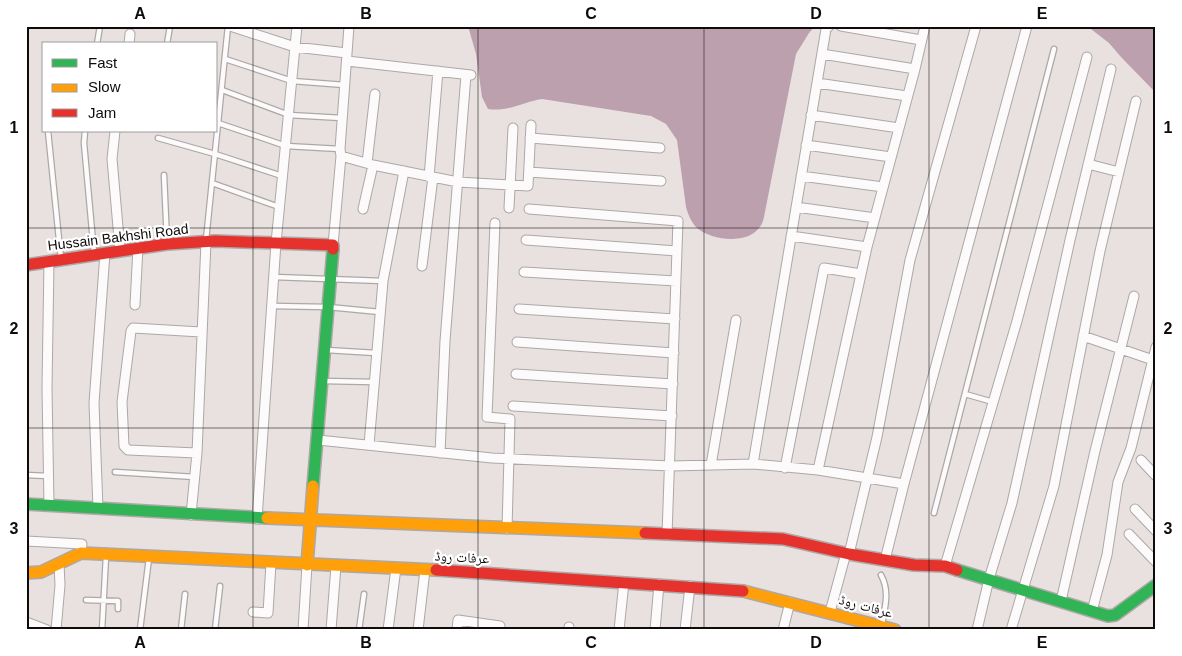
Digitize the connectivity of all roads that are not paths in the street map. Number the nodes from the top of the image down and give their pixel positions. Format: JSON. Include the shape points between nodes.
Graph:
{"nodes":[{"id":1,"x":100,"y":26,"type":"edge"},
{"id":2,"x":170,"y":26,"type":"edge"},
{"id":3,"x":229,"y":26,"type":"edge"},
{"id":4,"x":297,"y":26,"type":"edge"},
{"id":5,"x":349,"y":26,"type":"edge"},
{"id":6,"x":828,"y":26,"type":"edge"},
{"id":7,"x":841,"y":26,"type":"edge"},
{"id":8,"x":924,"y":26,"type":"edge"},
{"id":9,"x":976,"y":26,"type":"edge"},
{"id":10,"x":1027,"y":26,"type":"edge"},
{"id":11,"x":130,"y":34,"type":"dead end"},
{"id":12,"x":921,"y":40,"type":"junction"},
{"id":13,"x":97,"y":42,"type":"edge"},
{"id":14,"x":129,"y":42,"type":"edge"},
{"id":15,"x":167,"y":42,"type":"edge"},
{"id":16,"x":295,"y":47,"type":"junction"},
{"id":17,"x":1054,"y":49,"type":"dead end"},
{"id":18,"x":822,"y":54,"type":"junction"},
{"id":19,"x":347,"y":57,"type":"junction"},
{"id":20,"x":1087,"y":57,"type":"dead end"},
{"id":21,"x":225,"y":59,"type":"junction"},
{"id":22,"x":915,"y":69,"type":"junction"},
{"id":23,"x":1111,"y":70,"type":"dead end"},
{"id":24,"x":438,"y":71,"type":"junction"},
{"id":25,"x":292,"y":81,"type":"junction"},
{"id":26,"x":817,"y":83,"type":"junction"},
{"id":27,"x":345,"y":85,"type":"junction"},
{"id":28,"x":222,"y":90,"type":"junction"},
{"id":29,"x":375,"y":94,"type":"dead end"},
{"id":30,"x":907,"y":96,"type":"junction"},
{"id":31,"x":1136,"y":101,"type":"dead end"},
{"id":32,"x":288,"y":115,"type":"junction"},
{"id":33,"x":811,"y":115,"type":"junction"},
{"id":34,"x":342,"y":118,"type":"junction"},
{"id":35,"x":218,"y":123,"type":"joint"},
{"id":36,"x":531,"y":124,"type":"dead end"},
{"id":37,"x":513,"y":128,"type":"dead end"},
{"id":38,"x":899,"y":128,"type":"junction"},
{"id":39,"x":48,"y":132,"type":"edge"},
{"id":40,"x":85,"y":132,"type":"edge"},
{"id":41,"x":115,"y":132,"type":"edge"},
{"id":42,"x":217,"y":132,"type":"edge"},
{"id":43,"x":158,"y":138,"type":"dead end"},
{"id":44,"x":530,"y":138,"type":"junction"},
{"id":45,"x":806,"y":145,"type":"junction"},
{"id":46,"x":286,"y":146,"type":"junction"},
{"id":47,"x":660,"y":148,"type":"dead end"},
{"id":48,"x":341,"y":152,"type":"junction"},
{"id":49,"x":215,"y":154,"type":"junction"},
{"id":50,"x":891,"y":157,"type":"junction"},
{"id":51,"x":370,"y":164,"type":"junction"},
{"id":52,"x":1088,"y":164,"type":"junction"},
{"id":53,"x":404,"y":171,"type":"junction"},
{"id":54,"x":529,"y":172,"type":"junction"},
{"id":55,"x":1119,"y":172,"type":"junction"},
{"id":56,"x":164,"y":175,"type":"dead end"},
{"id":57,"x":282,"y":176,"type":"junction"},
{"id":58,"x":801,"y":176,"type":"junction"},
{"id":59,"x":431,"y":177,"type":"junction"},
{"id":60,"x":661,"y":181,"type":"dead end"},
{"id":61,"x":458,"y":182,"type":"junction"},
{"id":62,"x":212,"y":183,"type":"junction"},
{"id":63,"x":510,"y":185,"type":"junction"},
{"id":64,"x":883,"y":187,"type":"junction"},
{"id":65,"x":280,"y":207,"type":"junction"},
{"id":66,"x":796,"y":207,"type":"junction"},
{"id":67,"x":509,"y":208,"type":"dead end"},
{"id":68,"x":363,"y":209,"type":"dead end"},
{"id":69,"x":529,"y":209,"type":"dead end"},
{"id":70,"x":875,"y":218,"type":"junction"},
{"id":71,"x":495,"y":223,"type":"dead end"},
{"id":72,"x":791,"y":236,"type":"junction"},
{"id":73,"x":526,"y":240,"type":"dead end"},
{"id":74,"x":206,"y":242,"type":"junction"},
{"id":75,"x":276,"y":243,"type":"junction"},
{"id":76,"x":167,"y":244,"type":"junction"},
{"id":77,"x":333,"y":245,"type":"junction"},
{"id":78,"x":138,"y":247,"type":"junction"},
{"id":79,"x":867,"y":247,"type":"junction"},
{"id":80,"x":120,"y":250,"type":"junction"},
{"id":81,"x":677,"y":251,"type":"junction"},
{"id":82,"x":100,"y":254,"type":"junction"},
{"id":83,"x":61,"y":259,"type":"junction"},
{"id":84,"x":49,"y":261,"type":"junction"},
{"id":85,"x":26,"y":265,"type":"edge"},
{"id":86,"x":422,"y":266,"type":"dead end"},
{"id":87,"x":524,"y":272,"type":"dead end"},
{"id":88,"x":861,"y":274,"type":"junction"},
{"id":89,"x":274,"y":277,"type":"junction"},
{"id":90,"x":330,"y":278,"type":"junction"},
{"id":91,"x":383,"y":281,"type":"junction"},
{"id":92,"x":676,"y":281,"type":"junction"},
{"id":93,"x":1134,"y":296,"type":"dead end"},
{"id":94,"x":135,"y":305,"type":"dead end"},
{"id":95,"x":272,"y":306,"type":"junction"},
{"id":96,"x":328,"y":307,"type":"junction"},
{"id":97,"x":519,"y":309,"type":"dead end"},
{"id":98,"x":380,"y":312,"type":"junction"},
{"id":99,"x":675,"y":320,"type":"junction"},
{"id":100,"x":736,"y":320,"type":"dead end"},
{"id":101,"x":201,"y":332,"type":"junction"},
{"id":102,"x":1083,"y":336,"type":"junction"},
{"id":103,"x":517,"y":342,"type":"dead end"},
{"id":104,"x":1156,"y":347,"type":"edge"},
{"id":105,"x":1121,"y":349,"type":"junction"},
{"id":106,"x":325,"y":350,"type":"junction"},
{"id":107,"x":674,"y":352,"type":"junction"},
{"id":108,"x":377,"y":353,"type":"junction"},
{"id":109,"x":1152,"y":360,"type":"junction"},
{"id":110,"x":516,"y":374,"type":"dead end"},
{"id":111,"x":323,"y":381,"type":"junction"},
{"id":112,"x":375,"y":382,"type":"junction"},
{"id":113,"x":673,"y":384,"type":"junction"},
{"id":114,"x":965,"y":394,"type":"junction"},
{"id":115,"x":993,"y":402,"type":"junction"},
{"id":116,"x":513,"y":406,"type":"dead end"},
{"id":117,"x":672,"y":416,"type":"junction"},
{"id":118,"x":318,"y":440,"type":"junction"},
{"id":119,"x":369,"y":445,"type":"junction"},
{"id":120,"x":440,"y":452,"type":"junction"},
{"id":121,"x":197,"y":453,"type":"junction"},
{"id":122,"x":508,"y":459,"type":"junction"},
{"id":123,"x":1141,"y":460,"type":"dead end"},
{"id":124,"x":753,"y":464,"type":"junction"},
{"id":125,"x":711,"y":465,"type":"junction"},
{"id":126,"x":671,"y":466,"type":"junction"},
{"id":127,"x":785,"y":468,"type":"junction"},
{"id":128,"x":818,"y":470,"type":"junction"},
{"id":129,"x":115,"y":472,"type":"dead end"},
{"id":130,"x":26,"y":475,"type":"edge"},
{"id":131,"x":48,"y":476,"type":"junction"},
{"id":132,"x":1156,"y":476,"type":"edge"},
{"id":133,"x":195,"y":477,"type":"junction"},
{"id":134,"x":866,"y":478,"type":"junction"},
{"id":135,"x":904,"y":484,"type":"junction"},
{"id":136,"x":26,"y":504,"type":"edge"},
{"id":137,"x":49,"y":506,"type":"junction"},
{"id":138,"x":98,"y":509,"type":"junction"},
{"id":139,"x":1135,"y":509,"type":"dead end"},
{"id":140,"x":934,"y":513,"type":"dead end"},
{"id":141,"x":191,"y":515,"type":"junction"},
{"id":142,"x":257,"y":519,"type":"junction"},
{"id":143,"x":311,"y":521,"type":"junction"},
{"id":144,"x":507,"y":529,"type":"junction"},
{"id":145,"x":1156,"y":531,"type":"edge"},
{"id":146,"x":1130,"y":534,"type":"dead end"},
{"id":147,"x":667,"y":535,"type":"junction"},
{"id":148,"x":26,"y":541,"type":"edge"},
{"id":149,"x":848,"y":553,"type":"junction"},
{"id":150,"x":81,"y":554,"type":"junction"},
{"id":151,"x":106,"y":554,"type":"junction"},
{"id":152,"x":150,"y":557,"type":"junction"},
{"id":153,"x":885,"y":560,"type":"junction"},
{"id":154,"x":1156,"y":562,"type":"edge"},
{"id":155,"x":271,"y":563,"type":"junction"},
{"id":156,"x":59,"y":564,"type":"junction"},
{"id":157,"x":307,"y":565,"type":"junction"},
{"id":158,"x":336,"y":566,"type":"junction"},
{"id":159,"x":945,"y":566,"type":"junction"},
{"id":160,"x":396,"y":568,"type":"junction"},
{"id":161,"x":425,"y":570,"type":"junction"},
{"id":162,"x":26,"y":573,"type":"edge"},
{"id":163,"x":880,"y":575,"type":"dead end"},
{"id":164,"x":989,"y":579,"type":"junction"},
{"id":165,"x":624,"y":582,"type":"junction"},
{"id":166,"x":659,"y":584,"type":"junction"},
{"id":167,"x":1156,"y":585,"type":"edge"},
{"id":168,"x":220,"y":586,"type":"dead end"},
{"id":169,"x":690,"y":586,"type":"junction"},
{"id":170,"x":1023,"y":590,"type":"junction"},
{"id":171,"x":185,"y":594,"type":"dead end"},
{"id":172,"x":364,"y":594,"type":"dead end"},
{"id":173,"x":86,"y":600,"type":"dead end"},
{"id":174,"x":104,"y":601,"type":"junction"},
{"id":175,"x":1061,"y":601,"type":"junction"},
{"id":176,"x":790,"y":602,"type":"junction"},
{"id":177,"x":118,"y":609,"type":"dead end"},
{"id":178,"x":1092,"y":611,"type":"junction"},
{"id":179,"x":254,"y":612,"type":"dead end"},
{"id":180,"x":830,"y":612,"type":"junction"},
{"id":181,"x":26,"y":622,"type":"edge"},
{"id":182,"x":886,"y":628,"type":"edge"},
{"id":183,"x":42,"y":629,"type":"edge"},
{"id":184,"x":56,"y":630,"type":"edge"},
{"id":185,"x":102,"y":630,"type":"edge"},
{"id":186,"x":140,"y":630,"type":"edge"},
{"id":187,"x":180,"y":630,"type":"edge"},
{"id":188,"x":215,"y":630,"type":"edge"},
{"id":189,"x":303,"y":630,"type":"edge"},
{"id":190,"x":331,"y":630,"type":"edge"},
{"id":191,"x":359,"y":630,"type":"edge"},
{"id":192,"x":388,"y":630,"type":"edge"},
{"id":193,"x":418,"y":630,"type":"edge"},
{"id":194,"x":457,"y":630,"type":"edge"},
{"id":195,"x":499,"y":630,"type":"edge"},
{"id":196,"x":619,"y":630,"type":"edge"},
{"id":197,"x":655,"y":630,"type":"edge"},
{"id":198,"x":685,"y":630,"type":"edge"},
{"id":199,"x":783,"y":630,"type":"edge"},
{"id":200,"x":977,"y":630,"type":"edge"},
{"id":201,"x":1011,"y":630,"type":"edge"}],
"edges":[{"from":1,"to":13,"type":"lane"},
{"from":2,"to":15,"type":"lane"},
{"from":3,"to":16,"type":"street"},
{"from":3,"to":21,"type":"lane"},
{"from":4,"to":16,"type":"street"},
{"from":5,"to":19,"type":"street"},
{"from":6,"to":18,"type":"street"},
{"from":7,"to":12,"type":"street"},
{"from":8,"to":12,"type":"street"},
{"from":9,"to":134,"type":"street","via":[[910,260],[877,437]]},
{"from":10,"to":135,"type":"street"},
{"from":11,"to":14,"type":"street"},
{"from":12,"to":22,"type":"street"},
{"from":16,"to":19,"type":"street"},
{"from":16,"to":25,"type":"street"},
{"from":17,"to":114,"type":"lane"},
{"from":18,"to":22,"type":"street"},
{"from":18,"to":26,"type":"street"},
{"from":19,"to":24,"type":"street"},
{"from":19,"to":27,"type":"street"},
{"from":20,"to":115,"type":"street"},
{"from":21,"to":25,"type":"lane"},
{"from":21,"to":28,"type":"lane"},
{"from":22,"to":30,"type":"street"},
{"from":23,"to":52,"type":"street"},
{"from":24,"to":59,"type":"street"},
{"from":24,"to":61,"type":"street","via":[[469,75]]},
{"from":25,"to":27,"type":"lane"},
{"from":25,"to":32,"type":"street"},
{"from":26,"to":30,"type":"street"},
{"from":26,"to":33,"type":"street"},
{"from":27,"to":34,"type":"street"},
{"from":28,"to":32,"type":"lane"},
{"from":28,"to":35,"type":"lane"},
{"from":29,"to":51,"type":"street"},
{"from":30,"to":38,"type":"street"},
{"from":31,"to":55,"type":"street"},
{"from":32,"to":34,"type":"lane"},
{"from":32,"to":46,"type":"street"},
{"from":33,"to":38,"type":"street"},
{"from":33,"to":45,"type":"street"},
{"from":34,"to":48,"type":"street"},
{"from":35,"to":46,"type":"lane"},
{"from":36,"to":44,"type":"street"},
{"from":37,"to":63,"type":"street"},
{"from":38,"to":50,"type":"street"},
{"from":39,"to":83,"type":"lane"},
{"from":40,"to":82,"type":"lane"},
{"from":41,"to":80,"type":"street","via":[[112,159]]},
{"from":42,"to":49,"type":"lane"},
{"from":43,"to":49,"type":"lane"},
{"from":44,"to":47,"type":"street"},
{"from":44,"to":54,"type":"street"},
{"from":45,"to":50,"type":"street"},
{"from":45,"to":58,"type":"street"},
{"from":46,"to":48,"type":"lane"},
{"from":46,"to":57,"type":"street"},
{"from":48,"to":51,"type":"street"},
{"from":48,"to":77,"type":"street"},
{"from":49,"to":57,"type":"lane"},
{"from":49,"to":62,"type":"lane"},
{"from":50,"to":64,"type":"street"},
{"from":51,"to":53,"type":"street"},
{"from":51,"to":68,"type":"street"},
{"from":52,"to":55,"type":"street"},
{"from":52,"to":164,"type":"street","via":[[1012,503]]},
{"from":53,"to":59,"type":"street"},
{"from":53,"to":91,"type":"street"},
{"from":54,"to":60,"type":"street"},
{"from":54,"to":63,"type":"street","via":[[528,186]]},
{"from":55,"to":102,"type":"street"},
{"from":56,"to":76,"type":"lane"},
{"from":57,"to":65,"type":"street"},
{"from":58,"to":64,"type":"street"},
{"from":58,"to":66,"type":"street"},
{"from":59,"to":61,"type":"street"},
{"from":59,"to":86,"type":"street"},
{"from":61,"to":63,"type":"street"},
{"from":61,"to":120,"type":"street"},
{"from":62,"to":65,"type":"lane"},
{"from":62,"to":74,"type":"lane"},
{"from":63,"to":67,"type":"street"},
{"from":64,"to":70,"type":"street"},
{"from":65,"to":75,"type":"street"},
{"from":66,"to":70,"type":"street"},
{"from":66,"to":72,"type":"street"},
{"from":69,"to":81,"type":"street","via":[[678,221]]},
{"from":70,"to":79,"type":"street"},
{"from":71,"to":122,"type":"street","via":[[487,417],[510,419]]},
{"from":72,"to":79,"type":"street"},
{"from":72,"to":124,"type":"street"},
{"from":73,"to":81,"type":"street"},
{"from":74,"to":75,"type":"street","name":"Hussain Bakhshi Road"},
{"from":74,"to":76,"type":"street","name":"Hussain Bakhshi Road"},
{"from":74,"to":101,"type":"street"},
{"from":75,"to":77,"type":"street","name":"Hussain Bakhshi Road"},
{"from":75,"to":89,"type":"street"},
{"from":76,"to":78,"type":"street","name":"Hussain Bakhshi Road"},
{"from":77,"to":90,"type":"street"},
{"from":78,"to":80,"type":"street","name":"Hussain Bakhshi Road"},
{"from":78,"to":94,"type":"street"},
{"from":79,"to":88,"type":"street"},
{"from":80,"to":82,"type":"street","name":"Hussain Bakhshi Road"},
{"from":81,"to":92,"type":"street"},
{"from":82,"to":83,"type":"street","name":"Hussain Bakhshi Road"},
{"from":82,"to":138,"type":"street","via":[[94,403]]},
{"from":83,"to":84,"type":"street","name":"Hussain Bakhshi Road"},
{"from":84,"to":85,"type":"street","name":"Hussain Bakhshi Road"},
{"from":84,"to":131,"type":"street"},
{"from":87,"to":92,"type":"street"},
{"from":88,"to":127,"type":"street","via":[[824,268]]},
{"from":88,"to":128,"type":"street"},
{"from":89,"to":90,"type":"lane"},
{"from":89,"to":95,"type":"street"},
{"from":90,"to":91,"type":"lane"},
{"from":90,"to":96,"type":"street"},
{"from":91,"to":98,"type":"street"},
{"from":92,"to":99,"type":"street"},
{"from":93,"to":105,"type":"street"},
{"from":95,"to":96,"type":"lane"},
{"from":95,"to":142,"type":"street"},
{"from":96,"to":98,"type":"lane"},
{"from":96,"to":106,"type":"street"},
{"from":97,"to":99,"type":"street"},
{"from":98,"to":108,"type":"street"},
{"from":99,"to":107,"type":"street"},
{"from":100,"to":125,"type":"street"},
{"from":101,"to":121,"type":"street"},
{"from":101,"to":121,"type":"street","via":[[133,328],[122,402],[124,446],[128,450]]},
{"from":102,"to":105,"type":"street"},
{"from":102,"to":170,"type":"street","via":[[1054,486]]},
{"from":103,"to":107,"type":"street"},
{"from":104,"to":109,"type":"street"},
{"from":105,"to":109,"type":"street"},
{"from":105,"to":175,"type":"street"},
{"from":106,"to":108,"type":"lane"},
{"from":106,"to":111,"type":"street"},
{"from":107,"to":113,"type":"street"},
{"from":108,"to":112,"type":"street"},
{"from":109,"to":178,"type":"street","via":[[1131,448],[1118,482],[1107,555]]},
{"from":110,"to":113,"type":"street"},
{"from":111,"to":112,"type":"lane"},
{"from":111,"to":118,"type":"street"},
{"from":112,"to":119,"type":"street"},
{"from":113,"to":117,"type":"street"},
{"from":114,"to":115,"type":"lane"},
{"from":114,"to":140,"type":"lane"},
{"from":115,"to":159,"type":"street"},
{"from":116,"to":117,"type":"street"},
{"from":117,"to":126,"type":"street"},
{"from":118,"to":119,"type":"street"},
{"from":118,"to":143,"type":"street"},
{"from":119,"to":120,"type":"street"},
{"from":120,"to":122,"type":"street"},
{"from":121,"to":133,"type":"street"},
{"from":122,"to":126,"type":"street"},
{"from":122,"to":144,"type":"street"},
{"from":123,"to":132,"type":"street"},
{"from":124,"to":125,"type":"street"},
{"from":124,"to":127,"type":"street"},
{"from":125,"to":126,"type":"street"},
{"from":126,"to":147,"type":"street"},
{"from":127,"to":128,"type":"street"},
{"from":128,"to":134,"type":"street"},
{"from":129,"to":133,"type":"lane"},
{"from":130,"to":131,"type":"lane"},
{"from":131,"to":137,"type":"street"},
{"from":133,"to":141,"type":"street"},
{"from":134,"to":135,"type":"street"},
{"from":134,"to":149,"type":"street"},
{"from":135,"to":153,"type":"street"},
{"from":136,"to":137,"type":"street"},
{"from":137,"to":138,"type":"street"},
{"from":138,"to":141,"type":"street"},
{"from":139,"to":145,"type":"street"},
{"from":141,"to":142,"type":"street"},
{"from":142,"to":143,"type":"street"},
{"from":143,"to":144,"type":"street"},
{"from":143,"to":157,"type":"street"},
{"from":144,"to":147,"type":"street"},
{"from":146,"to":154,"type":"street"},
{"from":147,"to":149,"type":"street","via":[[783,539]]},
{"from":148,"to":150,"type":"street","via":[[82,544]]},
{"from":149,"to":153,"type":"street"},
{"from":149,"to":180,"type":"street"},
{"from":150,"to":151,"type":"street","name":"عرفات روڈ"},
{"from":150,"to":156,"type":"street","name":"عرفات روڈ"},
{"from":151,"to":152,"type":"street","name":"عرفات روڈ"},
{"from":151,"to":174,"type":"lane"},
{"from":152,"to":155,"type":"street","name":"عرفات روڈ"},
{"from":152,"to":186,"type":"lane"},
{"from":153,"to":159,"type":"street"},
{"from":155,"to":157,"type":"street","name":"عرفات روڈ"},
{"from":155,"to":179,"type":"street","via":[[268,613]]},
{"from":156,"to":162,"type":"street","name":"عرفات روڈ","via":[[41,572]]},
{"from":156,"to":184,"type":"street"},
{"from":157,"to":158,"type":"street","name":"عرفات روڈ"},
{"from":157,"to":189,"type":"street"},
{"from":158,"to":160,"type":"street","name":"عرفات روڈ"},
{"from":158,"to":190,"type":"street"},
{"from":159,"to":164,"type":"street"},
{"from":160,"to":161,"type":"street","name":"عرفات روڈ"},
{"from":160,"to":192,"type":"street"},
{"from":161,"to":165,"type":"street","name":"عرفات روڈ"},
{"from":161,"to":193,"type":"street"},
{"from":163,"to":182,"type":"lane","via":[[885,583]]},
{"from":164,"to":170,"type":"street"},
{"from":164,"to":200,"type":"street"},
{"from":165,"to":166,"type":"street","name":"عرفات روڈ"},
{"from":165,"to":196,"type":"street"},
{"from":166,"to":169,"type":"street","name":"عرفات روڈ"},
{"from":166,"to":197,"type":"street"},
{"from":167,"to":178,"type":"street","via":[[1115,614],[1108,616]]},
{"from":168,"to":188,"type":"lane"},
{"from":169,"to":176,"type":"street","name":"عرفات روڈ","via":[[741,590]]},
{"from":169,"to":198,"type":"street"},
{"from":170,"to":175,"type":"street"},
{"from":170,"to":201,"type":"street"},
{"from":171,"to":187,"type":"lane"},
{"from":172,"to":191,"type":"lane"},
{"from":173,"to":174,"type":"lane"},
{"from":174,"to":177,"type":"lane","via":[[118,601]]},
{"from":174,"to":185,"type":"lane"},
{"from":175,"to":178,"type":"street"},
{"from":176,"to":180,"type":"street","name":"عرفات روڈ"},
{"from":176,"to":199,"type":"street"},
{"from":180,"to":182,"type":"street","name":"عرفات روڈ"},
{"from":181,"to":183,"type":"street"},
{"from":194,"to":195,"type":"street","via":[[458,620],[500,626]]}]}
